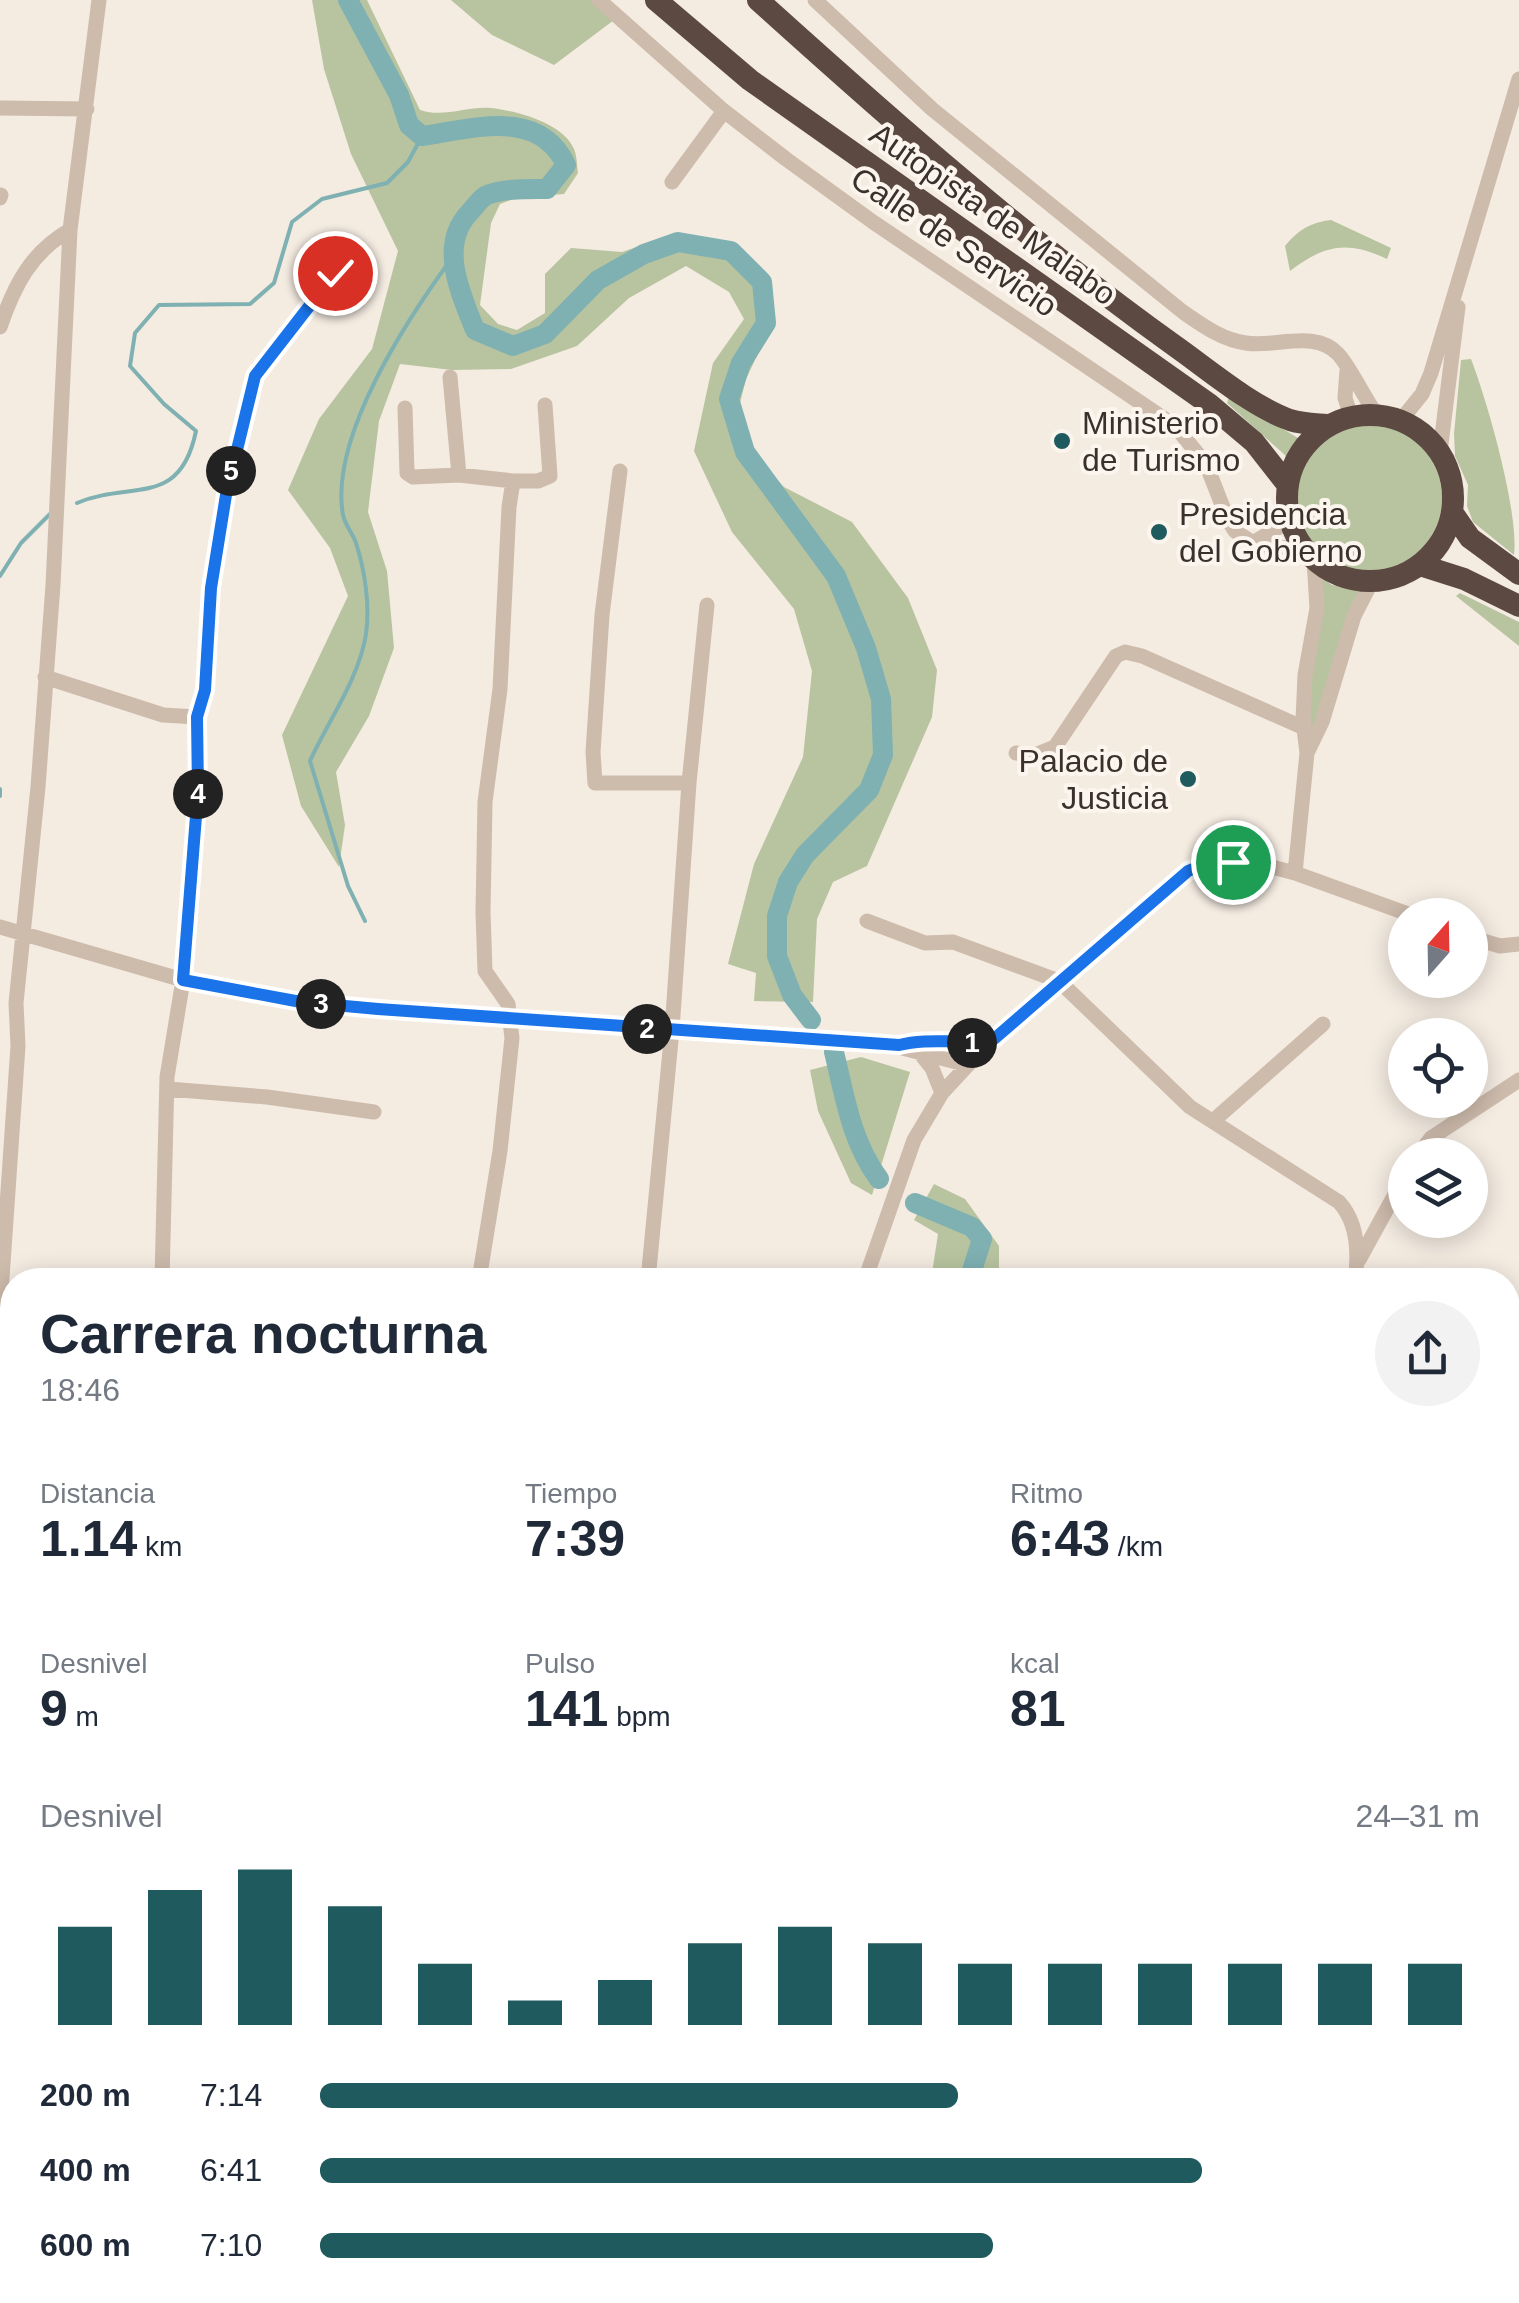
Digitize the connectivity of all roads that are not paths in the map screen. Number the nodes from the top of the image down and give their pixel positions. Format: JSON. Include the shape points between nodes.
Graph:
{"nodes":[{"id":1,"x":99,"y":0,"type":"edge"},
{"id":2,"x":598,"y":0,"type":"edge"},
{"id":3,"x":656,"y":0,"type":"edge"},
{"id":4,"x":758,"y":0,"type":"edge"},
{"id":5,"x":816,"y":0,"type":"edge"},
{"id":6,"x":1519,"y":79,"type":"edge"},
{"id":7,"x":0,"y":108,"type":"edge"},
{"id":8,"x":86,"y":108,"type":"junction"},
{"id":9,"x":724,"y":112,"type":"junction"},
{"id":10,"x":672,"y":182,"type":"dead end"},
{"id":11,"x":70,"y":230,"type":"junction"},
{"id":12,"x":335,"y":273,"type":"dead end"},
{"id":13,"x":1458,"y":288,"type":"junction"},
{"id":14,"x":0,"y":327,"type":"edge"},
{"id":15,"x":1348,"y":370,"type":"junction"},
{"id":16,"x":450,"y":378,"type":"dead end"},
{"id":17,"x":545,"y":405,"type":"dead end"},
{"id":18,"x":405,"y":408,"type":"dead end"},
{"id":19,"x":1376,"y":414,"type":"junction"},
{"id":20,"x":1351,"y":416,"type":"junction"},
{"id":21,"x":1401,"y":420,"type":"junction"},
{"id":22,"x":1328,"y":425,"type":"junction"},
{"id":23,"x":1440,"y":452,"type":"junction"},
{"id":24,"x":620,"y":471,"type":"dead end"},
{"id":25,"x":459,"y":475,"type":"junction"},
{"id":26,"x":514,"y":481,"type":"junction"},
{"id":27,"x":1287,"y":484,"type":"junction"},
{"id":28,"x":1452,"y":512,"type":"junction"},
{"id":29,"x":1288,"y":516,"type":"junction"},
{"id":30,"x":1253,"y":543,"type":"junction"},
{"id":31,"x":1310,"y":555,"type":"junction"},
{"id":32,"x":1420,"y":565,"type":"junction"},
{"id":33,"x":1519,"y":574,"type":"edge"},
{"id":34,"x":1372,"y":581,"type":"junction"},
{"id":35,"x":707,"y":605,"type":"dead end"},
{"id":36,"x":1519,"y":606,"type":"edge"},
{"id":37,"x":45,"y":677,"type":"junction"},
{"id":38,"x":197,"y":717,"type":"junction"},
{"id":39,"x":1304,"y":728,"type":"junction"},
{"id":40,"x":1016,"y":753,"type":"dead end"},
{"id":41,"x":1307,"y":753,"type":"junction"},
{"id":42,"x":690,"y":783,"type":"junction"},
{"id":43,"x":1295,"y":872,"type":"junction"},
{"id":44,"x":1388,"y":907,"type":"edge"},
{"id":45,"x":867,"y":921,"type":"dead end"},
{"id":46,"x":0,"y":927,"type":"edge"},
{"id":47,"x":22,"y":933,"type":"junction"},
{"id":48,"x":1488,"y":943,"type":"edge"},
{"id":49,"x":1519,"y":944,"type":"edge"},
{"id":50,"x":183,"y":980,"type":"junction"},
{"id":51,"x":1059,"y":981,"type":"junction"},
{"id":52,"x":511,"y":1018,"type":"junction"},
{"id":53,"x":1324,"y":1024,"type":"dead end"},
{"id":54,"x":672,"y":1030,"type":"junction"},
{"id":55,"x":994,"y":1039,"type":"junction"},
{"id":56,"x":946,"y":1042,"type":"junction"},
{"id":57,"x":899,"y":1045,"type":"junction"},
{"id":58,"x":920,"y":1052,"type":"junction"},
{"id":59,"x":974,"y":1059,"type":"junction"},
{"id":60,"x":1519,"y":1080,"type":"edge"},
{"id":61,"x":168,"y":1089,"type":"junction"},
{"id":62,"x":942,"y":1092,"type":"junction"},
{"id":63,"x":374,"y":1112,"type":"dead end"},
{"id":64,"x":1213,"y":1121,"type":"junction"},
{"id":65,"x":1431,"y":1138,"type":"edge"},
{"id":66,"x":1388,"y":1207,"type":"edge"},
{"id":67,"x":1358,"y":1262,"type":"junction"},
{"id":68,"x":3,"y":1268,"type":"edge"},
{"id":69,"x":162,"y":1268,"type":"edge"},
{"id":70,"x":481,"y":1268,"type":"edge"},
{"id":71,"x":649,"y":1268,"type":"edge"},
{"id":72,"x":869,"y":1268,"type":"edge"},
{"id":73,"x":1357,"y":1268,"type":"edge"},
{"id":74,"x":1360,"y":1268,"type":"edge"}],
"edges":[{"from":1,"to":8,"type":"street"},
{"from":2,"to":9,"type":"street","name":"Calle de Servicio"},
{"from":3,"to":27,"type":"highway","name":"Autopista de Malabo","via":[[750,80],[1209,404],[1254,442]]},
{"from":4,"to":22,"type":"highway","name":"Autopista de Malabo","via":[[906,134],[1140,321],[1282,417]]},
{"from":5,"to":15,"type":"street","via":[[932,110],[1183,312],[1248,344],[1328,346]]},
{"from":6,"to":13,"type":"street"},
{"from":7,"to":8,"type":"street"},
{"from":8,"to":11,"type":"street"},
{"from":9,"to":10,"type":"street"},
{"from":9,"to":30,"type":"street","name":"Calle de Servicio","via":[[872,222],[1175,426],[1206,464],[1228,520]]},
{"from":11,"to":14,"type":"street","via":[[25,270]]},
{"from":11,"to":37,"type":"street"},
{"from":12,"to":38,"type":"street","via":[[255,376],[223,510]]},
{"from":13,"to":21,"type":"street","via":[[1428,382]]},
{"from":13,"to":23,"type":"street"},
{"from":15,"to":19,"type":"street"},
{"from":15,"to":20,"type":"street"},
{"from":16,"to":25,"type":"street"},
{"from":17,"to":26,"type":"street","via":[[550,476]]},
{"from":18,"to":25,"type":"street","via":[[407,473]]},
{"from":19,"to":20,"type":"highway"},
{"from":19,"to":21,"type":"highway"},
{"from":20,"to":22,"type":"highway"},
{"from":21,"to":23,"type":"highway"},
{"from":22,"to":27,"type":"highway","via":[[1296,456]]},
{"from":23,"to":28,"type":"highway","via":[[1450,475]]},
{"from":24,"to":42,"type":"street","via":[[602,615],[595,783]]},
{"from":25,"to":26,"type":"street"},
{"from":26,"to":52,"type":"street","via":[[485,802],[483,912],[485,971]]},
{"from":27,"to":29,"type":"highway"},
{"from":28,"to":32,"type":"highway","via":[[1444,536]]},
{"from":28,"to":33,"type":"highway","via":[[1470,538]]},
{"from":29,"to":30,"type":"street"},
{"from":29,"to":31,"type":"highway"},
{"from":30,"to":31,"type":"street"},
{"from":31,"to":34,"type":"highway","via":[[1335,574]]},
{"from":31,"to":39,"type":"street","via":[[1317,608]]},
{"from":32,"to":34,"type":"highway"},
{"from":32,"to":36,"type":"highway"},
{"from":34,"to":41,"type":"street"},
{"from":35,"to":42,"type":"street"},
{"from":37,"to":38,"type":"street","via":[[163,715]]},
{"from":37,"to":47,"type":"street"},
{"from":38,"to":50,"type":"street"},
{"from":39,"to":40,"type":"street","via":[[1125,652],[1055,747],[1036,755]]},
{"from":39,"to":41,"type":"street"},
{"from":41,"to":43,"type":"street"},
{"from":42,"to":54,"type":"street"},
{"from":43,"to":44,"type":"street"},
{"from":43,"to":51,"type":"street","via":[[1253,862],[1196,865]]},
{"from":45,"to":51,"type":"street","via":[[904,938],[953,942]]},
{"from":46,"to":47,"type":"street"},
{"from":47,"to":50,"type":"street"},
{"from":47,"to":68,"type":"street"},
{"from":48,"to":49,"type":"street"},
{"from":50,"to":52,"type":"street","via":[[301,1002]]},
{"from":50,"to":61,"type":"street"},
{"from":51,"to":55,"type":"street"},
{"from":51,"to":64,"type":"street","via":[[1190,1107]]},
{"from":52,"to":54,"type":"street"},
{"from":52,"to":70,"type":"street","via":[[510,1074]]},
{"from":53,"to":64,"type":"street"},
{"from":54,"to":57,"type":"street"},
{"from":54,"to":71,"type":"street"},
{"from":55,"to":56,"type":"street"},
{"from":55,"to":59,"type":"street"},
{"from":56,"to":57,"type":"street"},
{"from":56,"to":59,"type":"street"},
{"from":57,"to":58,"type":"street"},
{"from":58,"to":59,"type":"street"},
{"from":58,"to":62,"type":"street"},
{"from":59,"to":62,"type":"street"},
{"from":60,"to":65,"type":"street"},
{"from":61,"to":63,"type":"street"},
{"from":61,"to":69,"type":"street"},
{"from":62,"to":72,"type":"street","via":[[914,1140]]},
{"from":64,"to":67,"type":"street","via":[[1339,1202],[1352,1220]]},
{"from":66,"to":67,"type":"street"},
{"from":67,"to":73,"type":"street"},
{"from":67,"to":74,"type":"street"}]}
